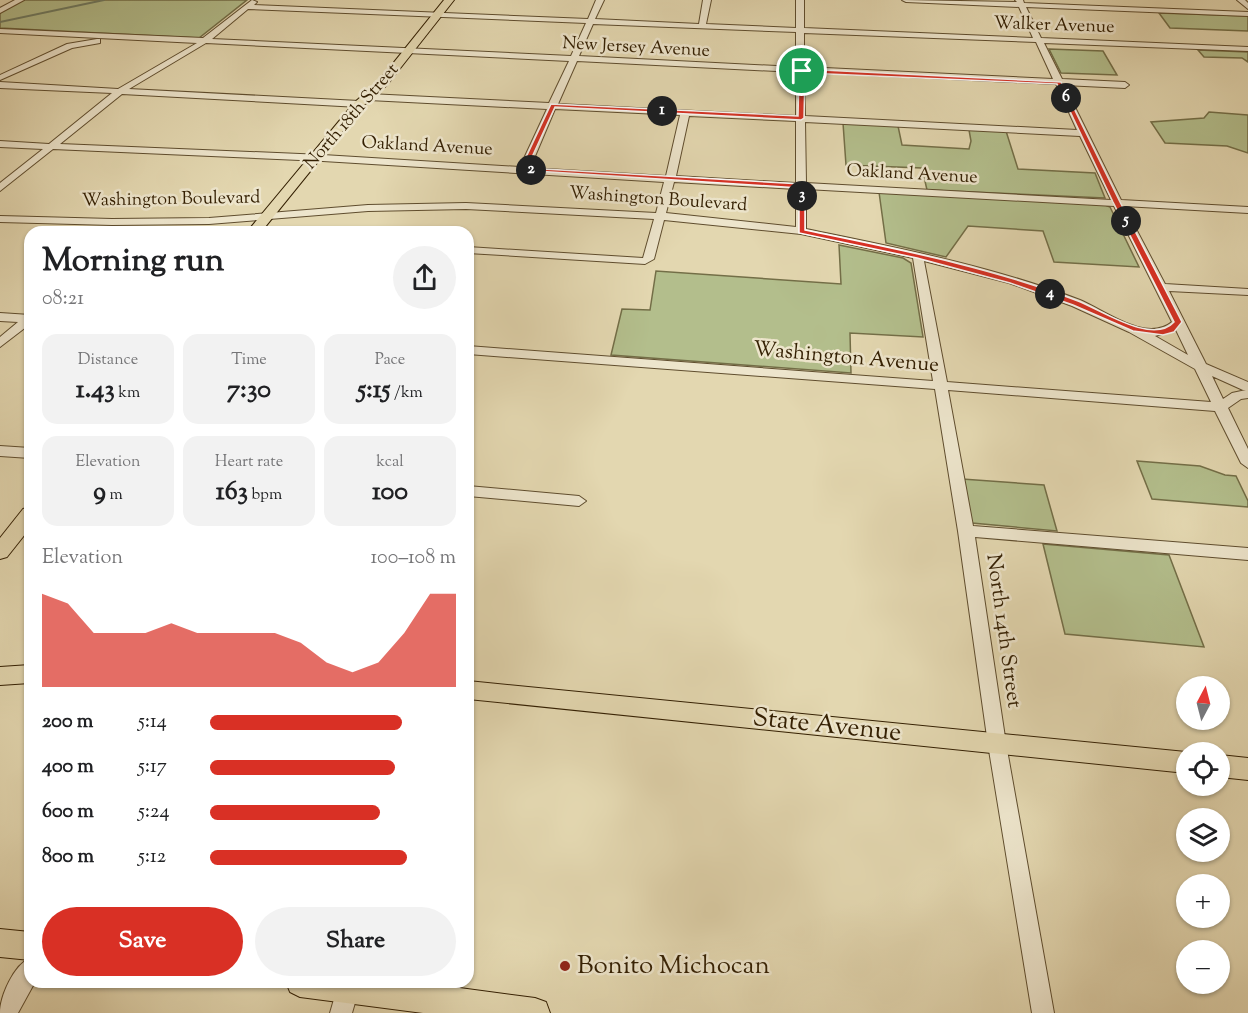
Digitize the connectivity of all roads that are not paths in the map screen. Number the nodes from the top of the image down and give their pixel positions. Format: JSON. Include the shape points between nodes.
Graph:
{"nodes":[{"id":1,"x":11,"y":0,"type":"edge"},
{"id":2,"x":20,"y":0,"type":"edge"},
{"id":3,"x":255,"y":0,"type":"edge"},
{"id":4,"x":449,"y":0,"type":"edge"},
{"id":5,"x":600,"y":0,"type":"edge"},
{"id":6,"x":707,"y":0,"type":"edge"},
{"id":7,"x":800,"y":0,"type":"edge"},
{"id":8,"x":906,"y":0,"type":"edge"},
{"id":9,"x":913,"y":0,"type":"edge"},
{"id":10,"x":1241,"y":0,"type":"edge"},
{"id":11,"x":0,"y":1,"type":"edge"},
{"id":12,"x":1021,"y":2,"type":"edge"},
{"id":13,"x":247,"y":7,"type":"junction"},
{"id":14,"x":1248,"y":7,"type":"edge"},
{"id":15,"x":0,"y":11,"type":"edge"},
{"id":16,"x":1248,"y":14,"type":"edge"},
{"id":17,"x":437,"y":15,"type":"junction"},
{"id":18,"x":590,"y":21,"type":"junction"},
{"id":19,"x":702,"y":26,"type":"junction"},
{"id":20,"x":801,"y":30,"type":"junction"},
{"id":21,"x":0,"y":31,"type":"edge"},
{"id":22,"x":0,"y":36,"type":"edge"},
{"id":23,"x":145,"y":38,"type":"junction"},
{"id":24,"x":1039,"y":41,"type":"junction"},
{"id":25,"x":204,"y":42,"type":"junction"},
{"id":26,"x":70,"y":46,"type":"junction"},
{"id":27,"x":1248,"y":50,"type":"edge"},
{"id":28,"x":408,"y":52,"type":"junction"},
{"id":29,"x":573,"y":60,"type":"junction"},
{"id":30,"x":802,"y":71,"type":"junction"},
{"id":31,"x":0,"y":78,"type":"edge"},
{"id":32,"x":1059,"y":83,"type":"junction"},
{"id":33,"x":0,"y":85,"type":"edge"},
{"id":34,"x":1125,"y":85,"type":"dead end"},
{"id":35,"x":120,"y":91,"type":"junction"},
{"id":36,"x":364,"y":100,"type":"junction"},
{"id":37,"x":553,"y":106,"type":"junction"},
{"id":38,"x":685,"y":113,"type":"junction"},
{"id":39,"x":801,"y":118,"type":"junction"},
{"id":40,"x":1083,"y":133,"type":"junction"},
{"id":41,"x":0,"y":144,"type":"edge"},
{"id":42,"x":54,"y":146,"type":"junction"},
{"id":43,"x":314,"y":159,"type":"junction"},
{"id":44,"x":524,"y":170,"type":"junction"},
{"id":45,"x":670,"y":179,"type":"junction"},
{"id":46,"x":11,"y":180,"type":"junction"},
{"id":47,"x":802,"y":186,"type":"junction"},
{"id":48,"x":0,"y":188,"type":"edge"},
{"id":49,"x":1117,"y":202,"type":"junction"},
{"id":50,"x":1248,"y":210,"type":"edge"},
{"id":51,"x":267,"y":216,"type":"junction"},
{"id":52,"x":660,"y":216,"type":"junction"},
{"id":53,"x":0,"y":219,"type":"edge"},
{"id":54,"x":259,"y":226,"type":"edge"},
{"id":55,"x":801,"y":231,"type":"junction"},
{"id":56,"x":474,"y":250,"type":"edge"},
{"id":57,"x":918,"y":256,"type":"junction"},
{"id":58,"x":1161,"y":286,"type":"junction"},
{"id":59,"x":1248,"y":292,"type":"edge"},
{"id":60,"x":0,"y":317,"type":"edge"},
{"id":61,"x":24,"y":319,"type":"edge"},
{"id":62,"x":24,"y":320,"type":"edge"},
{"id":63,"x":0,"y":322,"type":"edge"},
{"id":64,"x":1179,"y":322,"type":"junction"},
{"id":65,"x":24,"y":323,"type":"edge"},
{"id":66,"x":1133,"y":329,"type":"junction"},
{"id":67,"x":0,"y":343,"type":"edge"},
{"id":68,"x":474,"y":350,"type":"edge"},
{"id":69,"x":1201,"y":367,"type":"junction"},
{"id":70,"x":941,"y":386,"type":"junction"},
{"id":71,"x":1248,"y":387,"type":"edge"},
{"id":72,"x":1248,"y":394,"type":"edge"},
{"id":73,"x":1220,"y":407,"type":"junction"},
{"id":74,"x":0,"y":452,"type":"edge"},
{"id":75,"x":24,"y":453,"type":"edge"},
{"id":76,"x":1248,"y":463,"type":"edge"},
{"id":77,"x":474,"y":492,"type":"edge"},
{"id":78,"x":579,"y":501,"type":"dead end"},
{"id":79,"x":24,"y":522,"type":"edge"},
{"id":80,"x":966,"y":531,"type":"junction"},
{"id":81,"x":0,"y":552,"type":"edge"},
{"id":82,"x":1248,"y":554,"type":"edge"},
{"id":83,"x":24,"y":674,"type":"edge"},
{"id":84,"x":0,"y":676,"type":"edge"},
{"id":85,"x":474,"y":691,"type":"edge"},
{"id":86,"x":997,"y":744,"type":"junction"},
{"id":87,"x":1176,"y":762,"type":"edge"},
{"id":88,"x":1230,"y":767,"type":"edge"},
{"id":89,"x":1248,"y":769,"type":"edge"},
{"id":90,"x":0,"y":943,"type":"edge"},
{"id":91,"x":24,"y":945,"type":"edge"},
{"id":92,"x":24,"y":980,"type":"edge"},
{"id":93,"x":314,"y":988,"type":"edge"},
{"id":94,"x":344,"y":1001,"type":"edge"},
{"id":95,"x":6,"y":1013,"type":"edge"},
{"id":96,"x":535,"y":1013,"type":"edge"},
{"id":97,"x":1043,"y":1013,"type":"edge"}],
"edges":[{"from":1,"to":11,"type":"street"},
{"from":2,"to":15,"type":"street"},
{"from":3,"to":13,"type":"street"},
{"from":4,"to":17,"type":"main road","name":"North 18th Street"},
{"from":5,"to":18,"type":"street"},
{"from":6,"to":19,"type":"street"},
{"from":7,"to":20,"type":"street"},
{"from":8,"to":9,"type":"street"},
{"from":9,"to":12,"type":"street"},
{"from":10,"to":14,"type":"street"},
{"from":12,"to":16,"type":"street"},
{"from":12,"to":24,"type":"street"},
{"from":13,"to":17,"type":"street","name":"Walker Avenue"},
{"from":13,"to":25,"type":"street"},
{"from":17,"to":18,"type":"street","name":"Walker Avenue"},
{"from":17,"to":28,"type":"main road","name":"North 18th Street"},
{"from":18,"to":19,"type":"street","name":"Walker Avenue"},
{"from":18,"to":29,"type":"street"},
{"from":19,"to":20,"type":"street","name":"Walker Avenue"},
{"from":20,"to":24,"type":"street","name":"Walker Avenue"},
{"from":20,"to":30,"type":"street"},
{"from":21,"to":23,"type":"street","name":"New Jersey Avenue"},
{"from":22,"to":26,"type":"street","name":"New Jersey Avenue","via":[[56,38]]},
{"from":23,"to":25,"type":"street","name":"New Jersey Avenue"},
{"from":23,"to":26,"type":"street","name":"New Jersey Avenue"},
{"from":24,"to":27,"type":"street","name":"Walker Avenue"},
{"from":24,"to":32,"type":"street"},
{"from":25,"to":28,"type":"street","name":"New Jersey Avenue"},
{"from":25,"to":35,"type":"street"},
{"from":26,"to":31,"type":"street"},
{"from":28,"to":29,"type":"street","name":"New Jersey Avenue"},
{"from":28,"to":36,"type":"main road","name":"North 18th Street","via":[[384,83]]},
{"from":29,"to":30,"type":"street","name":"New Jersey Avenue"},
{"from":29,"to":37,"type":"street"},
{"from":30,"to":32,"type":"street","name":"New Jersey Avenue"},
{"from":30,"to":39,"type":"street"},
{"from":32,"to":34,"type":"street","name":"New Jersey Avenue"},
{"from":32,"to":40,"type":"street"},
{"from":33,"to":35,"type":"street"},
{"from":35,"to":36,"type":"street"},
{"from":35,"to":42,"type":"street"},
{"from":36,"to":37,"type":"street"},
{"from":36,"to":43,"type":"main road","name":"North 18th Street"},
{"from":37,"to":38,"type":"street"},
{"from":37,"to":44,"type":"street"},
{"from":38,"to":39,"type":"street"},
{"from":38,"to":45,"type":"street"},
{"from":39,"to":40,"type":"street"},
{"from":39,"to":47,"type":"street"},
{"from":40,"to":49,"type":"street"},
{"from":41,"to":42,"type":"street","name":"Oakland Avenue"},
{"from":41,"to":46,"type":"street","name":"Oakland Avenue","via":[[20,151],[26,162]]},
{"from":42,"to":43,"type":"street","name":"Oakland Avenue"},
{"from":42,"to":46,"type":"street"},
{"from":43,"to":44,"type":"street","name":"Oakland Avenue"},
{"from":43,"to":51,"type":"main road","name":"North 18th Street"},
{"from":44,"to":45,"type":"street","name":"Oakland Avenue"},
{"from":45,"to":47,"type":"street","name":"Oakland Avenue"},
{"from":45,"to":52,"type":"street"},
{"from":46,"to":48,"type":"street"},
{"from":47,"to":49,"type":"street","name":"Oakland Avenue"},
{"from":47,"to":55,"type":"street"},
{"from":49,"to":50,"type":"street","name":"Oakland Avenue"},
{"from":49,"to":58,"type":"street"},
{"from":51,"to":52,"type":"street","name":"Washington Boulevard","via":[[466,206]]},
{"from":51,"to":53,"type":"street","name":"Washington Boulevard","via":[[157,222]]},
{"from":51,"to":54,"type":"main road","name":"North 18th Street"},
{"from":52,"to":55,"type":"street","name":"Washington Boulevard"},
{"from":52,"to":56,"type":"street","via":[[645,261]]},
{"from":55,"to":57,"type":"street","name":"Washington Boulevard"},
{"from":57,"to":66,"type":"street","name":"Washington Boulevard","via":[[1013,281]]},
{"from":57,"to":70,"type":"street","name":"North 14th Street"},
{"from":58,"to":59,"type":"street"},
{"from":58,"to":64,"type":"street"},
{"from":60,"to":61,"type":"street"},
{"from":62,"to":63,"type":"street"},
{"from":64,"to":66,"type":"street","via":[[1163,333]]},
{"from":64,"to":69,"type":"street"},
{"from":65,"to":67,"type":"street"},
{"from":66,"to":69,"type":"street","name":"Washington Boulevard"},
{"from":68,"to":70,"type":"street","name":"Washington Avenue"},
{"from":69,"to":71,"type":"street","name":"Washington Boulevard"},
{"from":69,"to":73,"type":"street"},
{"from":70,"to":73,"type":"street","name":"Washington Avenue"},
{"from":70,"to":80,"type":"street","name":"North 14th Street"},
{"from":72,"to":73,"type":"street"},
{"from":73,"to":76,"type":"street"},
{"from":74,"to":75,"type":"street"},
{"from":77,"to":78,"type":"street"},
{"from":79,"to":81,"type":"main road"},
{"from":80,"to":82,"type":"street"},
{"from":80,"to":86,"type":"street","name":"North 14th Street"},
{"from":83,"to":84,"type":"main road"},
{"from":85,"to":86,"type":"main road","name":"State Avenue"},
{"from":86,"to":87,"type":"main road","name":"State Avenue"},
{"from":86,"to":97,"type":"street","name":"North 14th Street"},
{"from":88,"to":89,"type":"main road"},
{"from":90,"to":91,"type":"main road"},
{"from":92,"to":95,"type":"street"},
{"from":93,"to":94,"type":"main road"},
{"from":94,"to":96,"type":"main road"}]}
